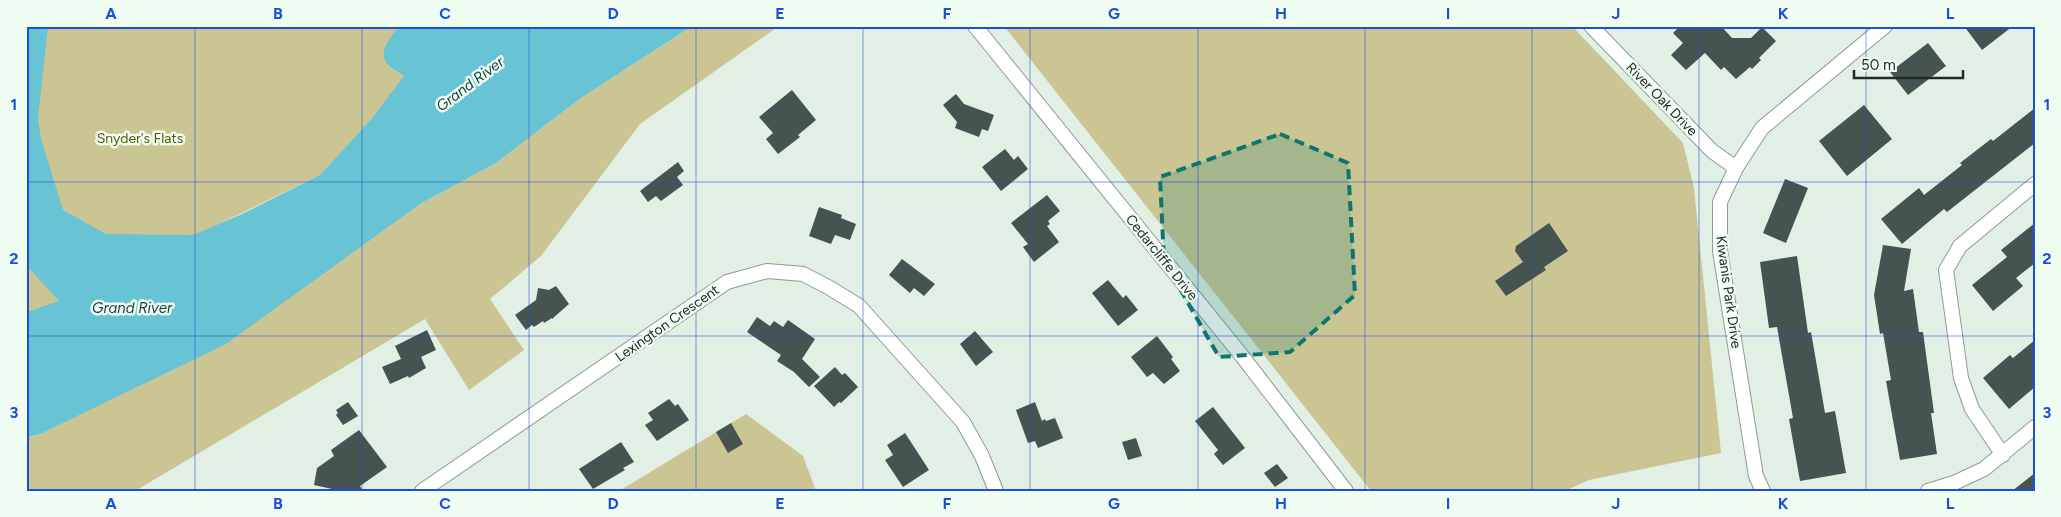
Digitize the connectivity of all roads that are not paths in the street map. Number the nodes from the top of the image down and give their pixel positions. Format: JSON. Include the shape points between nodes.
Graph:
{"nodes":[{"id":1,"x":975,"y":26,"type":"edge"},
{"id":2,"x":1591,"y":26,"type":"edge"},
{"id":3,"x":1885,"y":26,"type":"edge"},
{"id":4,"x":1736,"y":168,"type":"junction"},
{"id":5,"x":2035,"y":184,"type":"edge"},
{"id":6,"x":2035,"y":427,"type":"edge"},
{"id":7,"x":2003,"y":455,"type":"junction"},
{"id":8,"x":1756,"y":476,"type":"junction"},
{"id":9,"x":422,"y":491,"type":"edge"},
{"id":10,"x":996,"y":491,"type":"edge"},
{"id":11,"x":1346,"y":491,"type":"edge"},
{"id":12,"x":1754,"y":491,"type":"edge"},
{"id":13,"x":1762,"y":491,"type":"edge"},
{"id":14,"x":1928,"y":491,"type":"edge"}],
"edges":[{"from":1,"to":11,"type":"street","name":"Cedarcliffe Drive","via":[[1242,356]]},
{"from":2,"to":4,"type":"street","name":"River Oak Drive","via":[[1712,151]]},
{"from":3,"to":4,"type":"street","name":"Kiwanis Park Drive","via":[[1762,128]]},
{"from":4,"to":8,"type":"street","name":"Kiwanis Park Drive","via":[[1720,202],[1720,251]]},
{"from":5,"to":7,"type":"street","via":[[1960,246],[1946,270],[1961,378],[1972,409]]},
{"from":6,"to":7,"type":"street"},
{"from":7,"to":14,"type":"street","via":[[1976,473]]},
{"from":8,"to":12,"type":"street","name":"Kiwanis Park Drive"},
{"from":8,"to":13,"type":"street","name":"Kiwanis Park Drive"},
{"from":9,"to":10,"type":"street","name":"Lexington Crescent","via":[[727,282],[767,271],[802,274],[859,306],[963,422]]}]}
